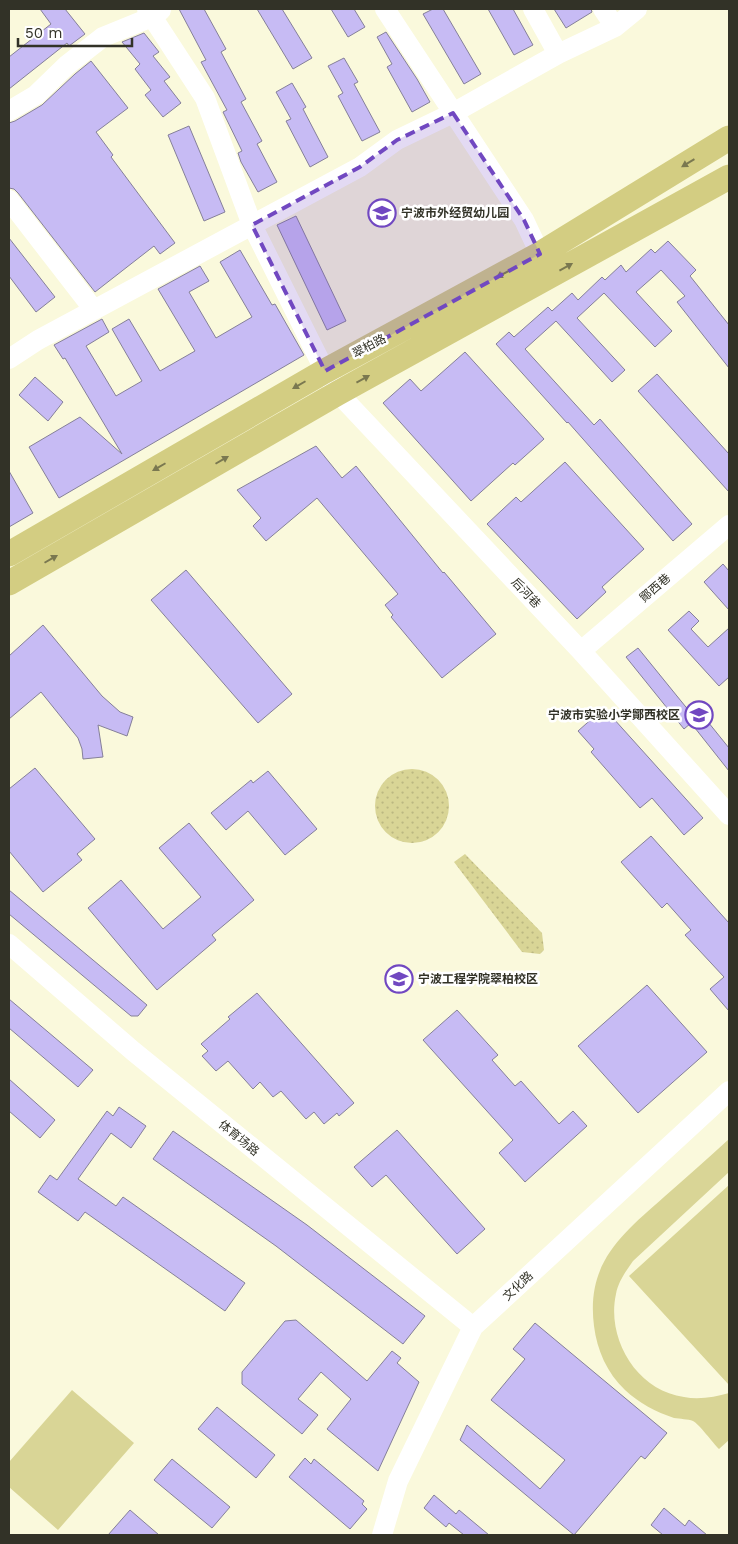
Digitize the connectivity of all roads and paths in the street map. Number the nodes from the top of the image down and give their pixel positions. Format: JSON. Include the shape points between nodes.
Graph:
{"nodes":[{"id":1,"x":385,"y":9,"type":"edge"},
{"id":2,"x":533,"y":9,"type":"edge"},
{"id":3,"x":603,"y":9,"type":"edge"},
{"id":4,"x":637,"y":9,"type":"edge"},
{"id":5,"x":154,"y":12,"type":"edge"},
{"id":6,"x":615,"y":27,"type":"junction"},
{"id":7,"x":558,"y":54,"type":"junction"},
{"id":8,"x":9,"y":112,"type":"edge"},
{"id":9,"x":453,"y":113,"type":"junction"},
{"id":10,"x":729,"y":138,"type":"edge"},
{"id":11,"x":725,"y":185,"type":"edge"},
{"id":12,"x":9,"y":200,"type":"edge"},
{"id":13,"x":252,"y":225,"type":"junction"},
{"id":14,"x":540,"y":254,"type":"junction"},
{"id":15,"x":94,"y":310,"type":"junction"},
{"id":16,"x":9,"y":359,"type":"edge"},
{"id":17,"x":325,"y":371,"type":"junction"},
{"id":18,"x":338,"y":393,"type":"junction"},
{"id":19,"x":729,"y":524,"type":"edge"},
{"id":20,"x":9,"y":554,"type":"edge"},
{"id":21,"x":9,"y":583,"type":"edge"},
{"id":22,"x":581,"y":651,"type":"junction"},
{"id":23,"x":729,"y":815,"type":"edge"},
{"id":24,"x":9,"y":944,"type":"edge"},
{"id":25,"x":729,"y":1091,"type":"edge"},
{"id":26,"x":473,"y":1327,"type":"junction"},
{"id":27,"x":382,"y":1535,"type":"edge"}],
"edges":[{"from":1,"to":9,"type":"street"},
{"from":2,"to":7,"type":"street"},
{"from":3,"to":6,"type":"street"},
{"from":4,"to":6,"type":"street"},
{"from":5,"to":8,"type":"street","via":[[103,37],[67,64],[36,95]]},
{"from":5,"to":13,"type":"street","name":"后河巷","via":[[205,98]]},
{"from":6,"to":7,"type":"street"},
{"from":7,"to":9,"type":"street"},
{"from":9,"to":13,"type":"street","via":[[397,140],[360,166]]},
{"from":9,"to":14,"type":"street","via":[[524,220]]},
{"from":10,"to":14,"type":"main road","name":"翠柏路","one_way":true},
{"from":18,"to":11,"type":"main road","name":"翠柏路","one_way":true},
{"from":12,"to":15,"type":"street"},
{"from":13,"to":15,"type":"street"},
{"from":13,"to":17,"type":"street","name":"后河巷"},
{"from":14,"to":17,"type":"main road","name":"翠柏路","one_way":true},
{"from":15,"to":16,"type":"street"},
{"from":17,"to":18,"type":"street","name":"后河巷"},
{"from":17,"to":20,"type":"main road","name":"翠柏路","one_way":true},
{"from":21,"to":18,"type":"main road","name":"翠柏路","one_way":true},
{"from":18,"to":22,"type":"street","name":"后河巷"},
{"from":19,"to":22,"type":"street","name":"鄮西巷"},
{"from":22,"to":23,"type":"street","name":"后河巷"},
{"from":24,"to":26,"type":"street","name":"体育场路","via":[[140,1057]]},
{"from":25,"to":26,"type":"street","name":"文化路"},
{"from":26,"to":27,"type":"street","name":"文化路","via":[[398,1481]]}]}
